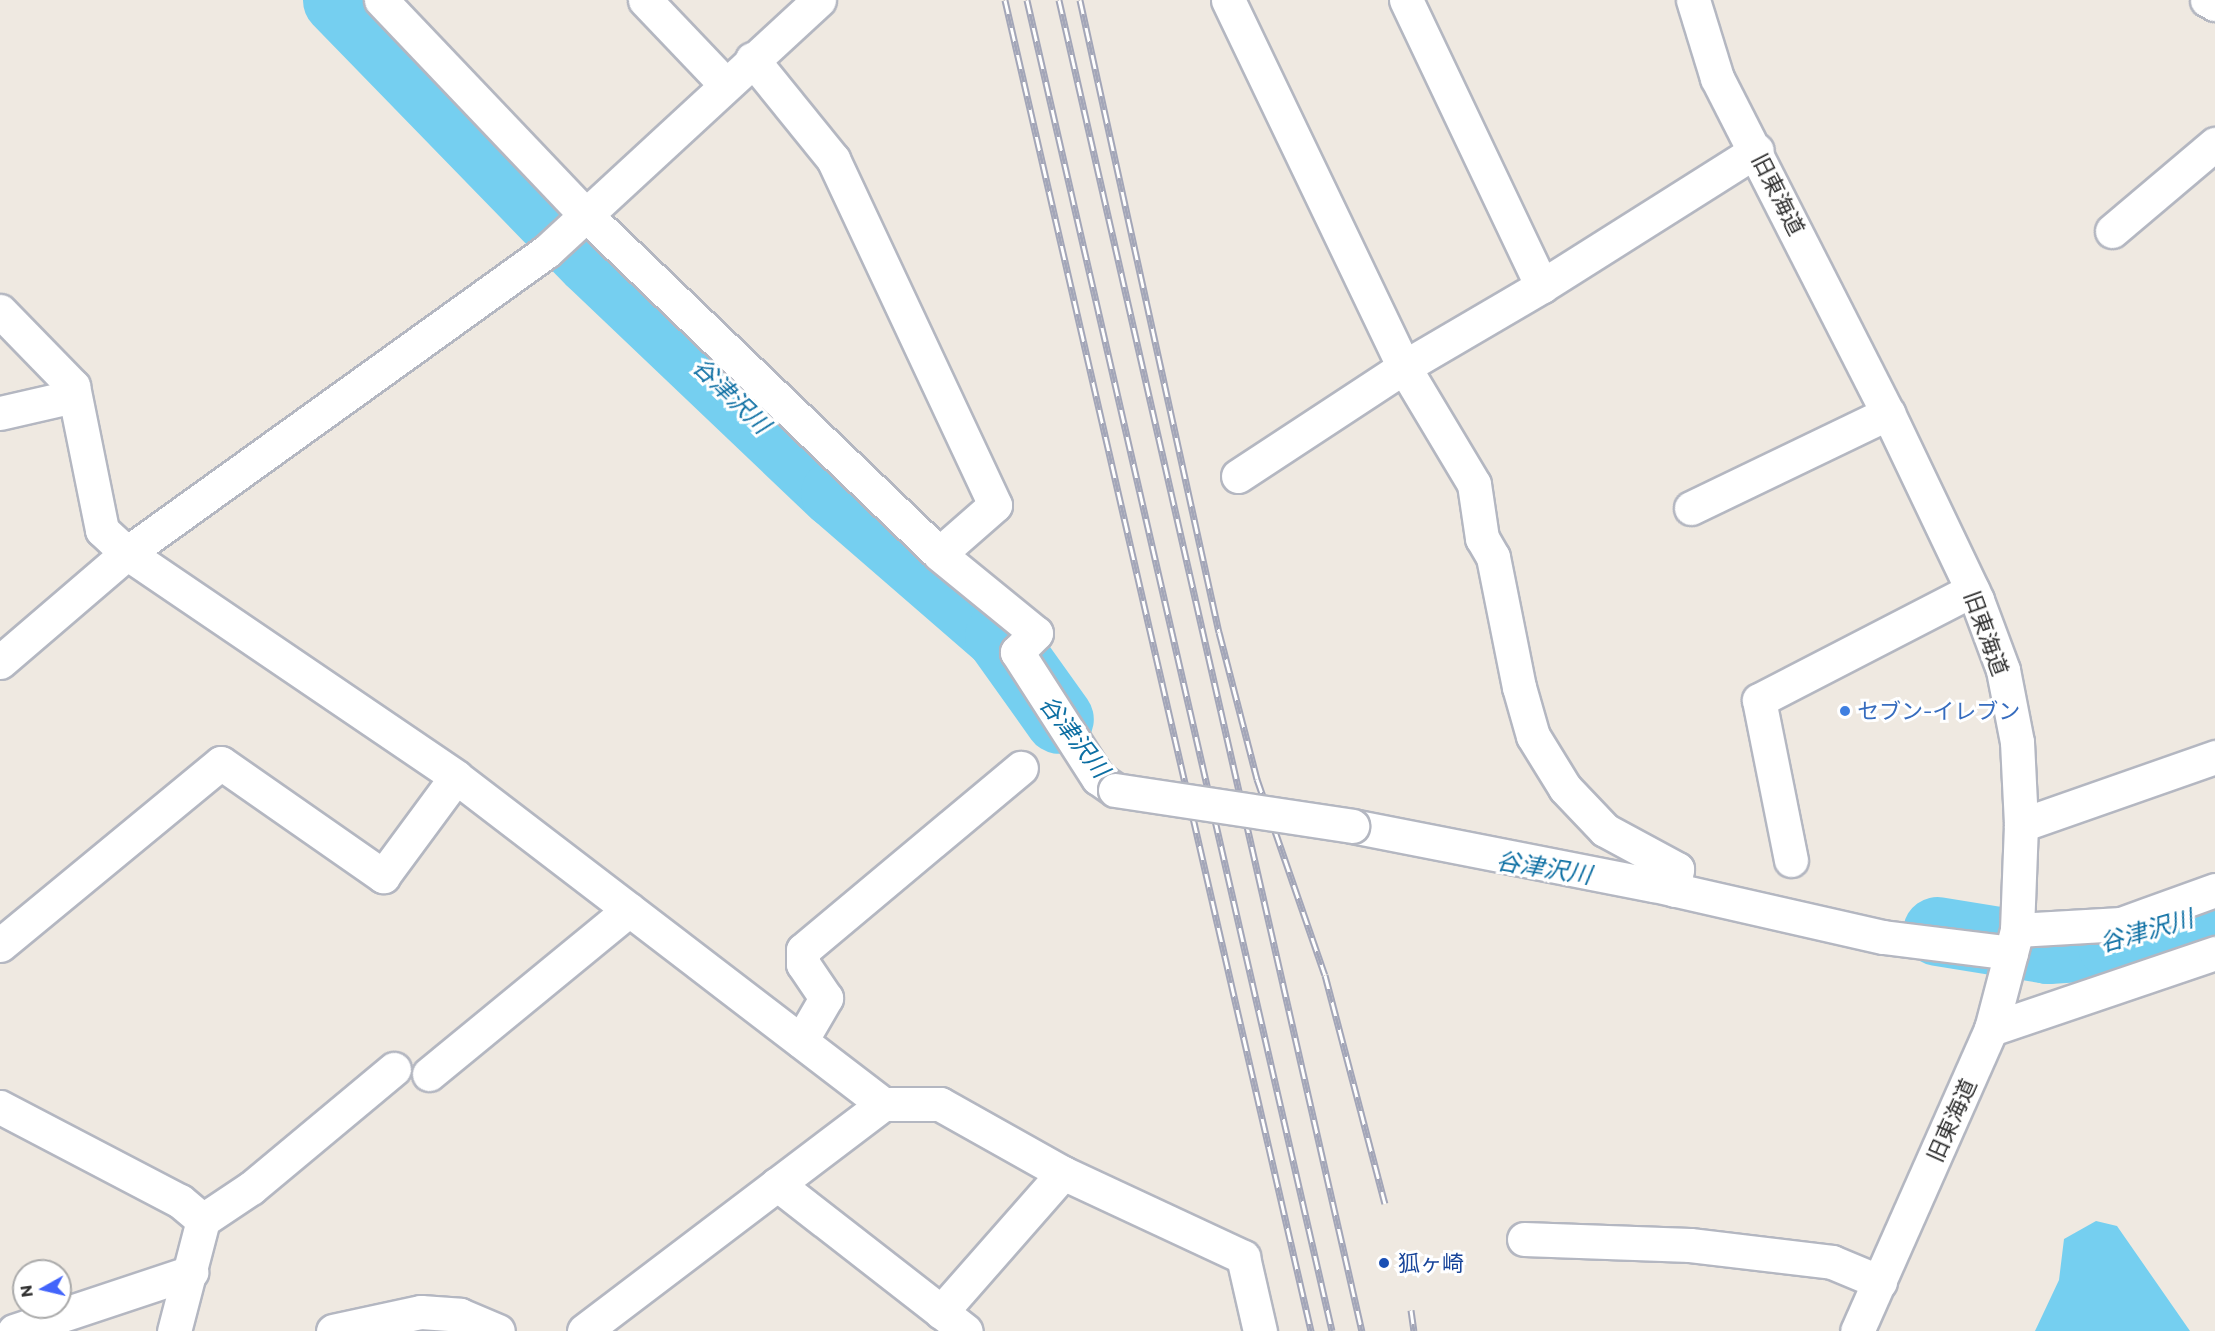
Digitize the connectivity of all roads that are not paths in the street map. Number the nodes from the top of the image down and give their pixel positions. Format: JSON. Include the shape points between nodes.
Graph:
{"nodes":[{"id":1,"x":381,"y":0,"type":"edge"},
{"id":2,"x":645,"y":0,"type":"edge"},
{"id":3,"x":819,"y":0,"type":"edge"},
{"id":4,"x":1228,"y":0,"type":"edge"},
{"id":5,"x":1406,"y":0,"type":"edge"},
{"id":6,"x":1693,"y":0,"type":"edge"},
{"id":7,"x":2207,"y":0,"type":"edge"},
{"id":8,"x":2215,"y":4,"type":"edge"},
{"id":9,"x":752,"y":59,"type":"junction"},
{"id":10,"x":725,"y":84,"type":"junction"},
{"id":11,"x":2215,"y":144,"type":"edge"},
{"id":12,"x":1757,"y":150,"type":"junction"},
{"id":13,"x":586,"y":215,"type":"junction"},
{"id":14,"x":2112,"y":231,"type":"dead end"},
{"id":15,"x":1542,"y":286,"type":"junction"},
{"id":16,"x":0,"y":311,"type":"edge"},
{"id":17,"x":1404,"y":367,"type":"junction"},
{"id":18,"x":74,"y":396,"type":"junction"},
{"id":19,"x":0,"y":413,"type":"edge"},
{"id":20,"x":1888,"y":413,"type":"junction"},
{"id":21,"x":1238,"y":476,"type":"dead end"},
{"id":22,"x":1691,"y":508,"type":"dead end"},
{"id":23,"x":128,"y":553,"type":"junction"},
{"id":24,"x":939,"y":554,"type":"junction"},
{"id":25,"x":1972,"y":590,"type":"junction"},
{"id":26,"x":0,"y":662,"type":"edge"},
{"id":27,"x":2215,"y":757,"type":"edge"},
{"id":28,"x":1022,"y":768,"type":"dead end"},
{"id":29,"x":456,"y":777,"type":"junction"},
{"id":30,"x":2021,"y":825,"type":"junction"},
{"id":31,"x":1791,"y":860,"type":"dead end"},
{"id":32,"x":1674,"y":890,"type":"junction"},
{"id":33,"x":2215,"y":890,"type":"edge"},
{"id":34,"x":629,"y":910,"type":"junction"},
{"id":35,"x":2014,"y":942,"type":"junction"},
{"id":36,"x":0,"y":945,"type":"edge"},
{"id":37,"x":2215,"y":953,"type":"edge"},
{"id":38,"x":1991,"y":1029,"type":"junction"},
{"id":39,"x":801,"y":1041,"type":"junction"},
{"id":40,"x":394,"y":1069,"type":"dead end"},
{"id":41,"x":429,"y":1074,"type":"dead end"},
{"id":42,"x":883,"y":1104,"type":"junction"},
{"id":43,"x":0,"y":1107,"type":"edge"},
{"id":44,"x":1063,"y":1173,"type":"junction"},
{"id":45,"x":777,"y":1184,"type":"junction"},
{"id":46,"x":203,"y":1220,"type":"junction"},
{"id":47,"x":1524,"y":1239,"type":"dead end"},
{"id":48,"x":191,"y":1272,"type":"junction"},
{"id":49,"x":1880,"y":1282,"type":"junction"},
{"id":50,"x":941,"y":1311,"type":"junction"},
{"id":51,"x":14,"y":1331,"type":"edge"},
{"id":52,"x":174,"y":1331,"type":"edge"},
{"id":53,"x":333,"y":1331,"type":"edge"},
{"id":54,"x":498,"y":1331,"type":"edge"},
{"id":55,"x":584,"y":1331,"type":"edge"},
{"id":56,"x":966,"y":1331,"type":"edge"},
{"id":57,"x":1260,"y":1331,"type":"edge"},
{"id":58,"x":1857,"y":1331,"type":"edge"}],
"edges":[{"from":1,"to":13,"type":"street"},
{"from":2,"to":10,"type":"street"},
{"from":3,"to":9,"type":"street"},
{"from":4,"to":17,"type":"street"},
{"from":5,"to":15,"type":"street"},
{"from":6,"to":12,"type":"street","name":"旧東海道","via":[[1717,78]]},
{"from":7,"to":8,"type":"street"},
{"from":9,"to":10,"type":"street"},
{"from":9,"to":24,"type":"street","via":[[832,159],[995,505]]},
{"from":10,"to":13,"type":"street"},
{"from":11,"to":14,"type":"street"},
{"from":12,"to":15,"type":"street"},
{"from":12,"to":20,"type":"street","name":"旧東海道"},
{"from":13,"to":23,"type":"street","via":[[548,251]]},
{"from":13,"to":24,"type":"street"},
{"from":15,"to":17,"type":"street"},
{"from":16,"to":18,"type":"street","via":[[73,386]]},
{"from":17,"to":21,"type":"street"},
{"from":17,"to":32,"type":"street","via":[[1474,484],[1482,538],[1493,557],[1533,736],[1565,788],[1605,830],[1677,869]]},
{"from":18,"to":19,"type":"street"},
{"from":18,"to":23,"type":"street","via":[[102,530]]},
{"from":20,"to":22,"type":"street"},
{"from":20,"to":25,"type":"street","name":"旧東海道"},
{"from":23,"to":26,"type":"street"},
{"from":23,"to":29,"type":"street"},
{"from":24,"to":32,"type":"street","bridge":true,"via":[[1036,633],[1017,652],[1098,778],[1115,790],[1352,826]]},
{"from":25,"to":30,"type":"street","name":"旧東海道","via":[[2003,670],[2017,742]]},
{"from":25,"to":31,"type":"street","via":[[1759,700]]},
{"from":27,"to":30,"type":"street"},
{"from":28,"to":39,"type":"street","via":[[803,950],[803,964],[826,998]]},
{"from":29,"to":34,"type":"street"},
{"from":29,"to":36,"type":"street","via":[[383,876],[221,763]]},
{"from":30,"to":35,"type":"street","name":"旧東海道"},
{"from":32,"to":35,"type":"street","via":[[1883,936]]},
{"from":33,"to":35,"type":"street","via":[[2121,924]]},
{"from":34,"to":39,"type":"street"},
{"from":34,"to":41,"type":"street"},
{"from":35,"to":38,"type":"street","name":"旧東海道"},
{"from":37,"to":38,"type":"street"},
{"from":38,"to":49,"type":"street","name":"旧東海道"},
{"from":39,"to":42,"type":"street"},
{"from":40,"to":46,"type":"street","via":[[251,1188]]},
{"from":42,"to":44,"type":"street","via":[[940,1104]]},
{"from":42,"to":45,"type":"street"},
{"from":43,"to":46,"type":"street","via":[[180,1202]]},
{"from":44,"to":50,"type":"street"},
{"from":44,"to":57,"type":"street","via":[[1244,1257]]},
{"from":45,"to":50,"type":"street"},
{"from":45,"to":55,"type":"street"},
{"from":46,"to":48,"type":"street"},
{"from":47,"to":49,"type":"street","via":[[1690,1245],[1832,1262]]},
{"from":48,"to":51,"type":"street"},
{"from":48,"to":52,"type":"street"},
{"from":49,"to":58,"type":"street","name":"旧東海道"},
{"from":50,"to":56,"type":"street"},
{"from":53,"to":54,"type":"street","via":[[421,1312],[460,1316]]}]}
